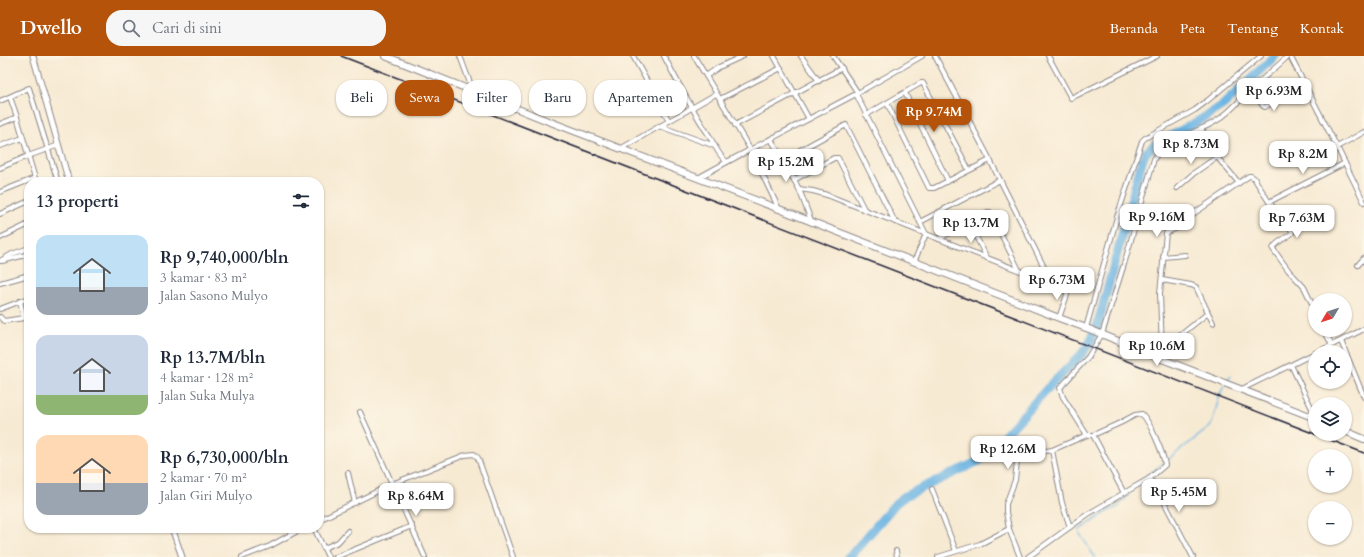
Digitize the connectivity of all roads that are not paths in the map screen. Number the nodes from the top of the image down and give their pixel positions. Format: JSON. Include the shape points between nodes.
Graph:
{"nodes":[{"id":1,"x":32,"y":56,"type":"edge"},
{"id":2,"x":385,"y":56,"type":"edge"},
{"id":3,"x":460,"y":56,"type":"edge"},
{"id":4,"x":633,"y":56,"type":"edge"},
{"id":5,"x":664,"y":56,"type":"edge"},
{"id":6,"x":694,"y":56,"type":"edge"},
{"id":7,"x":743,"y":56,"type":"edge"},
{"id":8,"x":774,"y":56,"type":"edge"},
{"id":9,"x":801,"y":56,"type":"edge"},
{"id":10,"x":833,"y":56,"type":"edge"},
{"id":11,"x":922,"y":56,"type":"edge"},
{"id":12,"x":936,"y":56,"type":"edge"},
{"id":13,"x":1048,"y":56,"type":"edge"},
{"id":14,"x":1157,"y":56,"type":"edge"},
{"id":15,"x":1261,"y":56,"type":"edge"},
{"id":16,"x":1289,"y":56,"type":"edge"},
{"id":17,"x":397,"y":58,"type":"edge"},
{"id":18,"x":781,"y":68,"type":"junction"},
{"id":19,"x":842,"y":68,"type":"junction"},
{"id":20,"x":706,"y":76,"type":"junction"},
{"id":21,"x":469,"y":80,"type":"edge"},
{"id":22,"x":819,"y":81,"type":"junction"},
{"id":23,"x":1304,"y":82,"type":"junction"},
{"id":24,"x":462,"y":86,"type":"edge"},
{"id":25,"x":1252,"y":89,"type":"junction"},
{"id":26,"x":795,"y":93,"type":"junction"},
{"id":27,"x":905,"y":93,"type":"junction"},
{"id":28,"x":716,"y":94,"type":"junction"},
{"id":29,"x":857,"y":94,"type":"junction"},
{"id":30,"x":10,"y":97,"type":"junction"},
{"id":31,"x":720,"y":99,"type":"junction"},
{"id":32,"x":0,"y":101,"type":"edge"},
{"id":33,"x":887,"y":103,"type":"junction"},
{"id":34,"x":935,"y":105,"type":"junction"},
{"id":35,"x":692,"y":108,"type":"junction"},
{"id":36,"x":521,"y":110,"type":"edge"},
{"id":37,"x":866,"y":115,"type":"junction"},
{"id":38,"x":916,"y":115,"type":"junction"},
{"id":39,"x":17,"y":117,"type":"junction"},
{"id":40,"x":809,"y":119,"type":"junction"},
{"id":41,"x":669,"y":121,"type":"junction"},
{"id":42,"x":0,"y":124,"type":"edge"},
{"id":43,"x":735,"y":125,"type":"junction"},
{"id":44,"x":659,"y":126,"type":"junction"},
{"id":45,"x":1201,"y":129,"type":"junction"},
{"id":46,"x":1364,"y":132,"type":"edge"},
{"id":47,"x":23,"y":138,"type":"junction"},
{"id":48,"x":771,"y":139,"type":"junction"},
{"id":49,"x":0,"y":146,"type":"edge"},
{"id":50,"x":59,"y":146,"type":"junction"},
{"id":51,"x":715,"y":146,"type":"junction"},
{"id":52,"x":1338,"y":147,"type":"junction"},
{"id":53,"x":48,"y":149,"type":"junction"},
{"id":54,"x":620,"y":149,"type":"junction"},
{"id":55,"x":750,"y":150,"type":"junction"},
{"id":56,"x":28,"y":156,"type":"junction"},
{"id":57,"x":1217,"y":157,"type":"junction"},
{"id":58,"x":782,"y":160,"type":"junction"},
{"id":59,"x":990,"y":160,"type":"junction"},
{"id":60,"x":728,"y":162,"type":"junction"},
{"id":61,"x":1345,"y":163,"type":"junction"},
{"id":62,"x":0,"y":168,"type":"edge"},
{"id":63,"x":969,"y":170,"type":"junction"},
{"id":64,"x":35,"y":177,"type":"edge"},
{"id":65,"x":56,"y":177,"type":"edge"},
{"id":66,"x":68,"y":177,"type":"edge"},
{"id":67,"x":697,"y":179,"type":"junction"},
{"id":68,"x":794,"y":180,"type":"junction"},
{"id":69,"x":948,"y":180,"type":"junction"},
{"id":70,"x":1000,"y":180,"type":"junction"},
{"id":71,"x":1239,"y":183,"type":"junction"},
{"id":72,"x":24,"y":184,"type":"edge"},
{"id":73,"x":1177,"y":188,"type":"dead end"},
{"id":74,"x":799,"y":189,"type":"junction"},
{"id":75,"x":0,"y":192,"type":"edge"},
{"id":76,"x":1269,"y":202,"type":"junction"},
{"id":77,"x":1364,"y":202,"type":"edge"},
{"id":78,"x":24,"y":203,"type":"edge"},
{"id":79,"x":779,"y":209,"type":"junction"},
{"id":80,"x":864,"y":210,"type":"junction"},
{"id":81,"x":0,"y":214,"type":"edge"},
{"id":82,"x":895,"y":222,"type":"junction"},
{"id":83,"x":920,"y":222,"type":"junction"},
{"id":84,"x":812,"y":223,"type":"junction"},
{"id":85,"x":969,"y":223,"type":"junction"},
{"id":86,"x":24,"y":226,"type":"edge"},
{"id":87,"x":926,"y":234,"type":"junction"},
{"id":88,"x":0,"y":238,"type":"edge"},
{"id":89,"x":939,"y":239,"type":"junction"},
{"id":90,"x":24,"y":250,"type":"edge"},
{"id":91,"x":24,"y":256,"type":"edge"},
{"id":92,"x":1185,"y":256,"type":"dead end"},
{"id":93,"x":1163,"y":257,"type":"junction"},
{"id":94,"x":987,"y":258,"type":"junction"},
{"id":95,"x":1364,"y":258,"type":"edge"},
{"id":96,"x":0,"y":262,"type":"edge"},
{"id":97,"x":914,"y":262,"type":"junction"},
{"id":98,"x":1358,"y":265,"type":"dead end"},
{"id":99,"x":1020,"y":270,"type":"junction"},
{"id":100,"x":24,"y":276,"type":"edge"},
{"id":101,"x":1162,"y":280,"type":"junction"},
{"id":102,"x":0,"y":283,"type":"edge"},
{"id":103,"x":1052,"y":283,"type":"junction"},
{"id":104,"x":1308,"y":295,"type":"edge"},
{"id":105,"x":24,"y":300,"type":"edge"},
{"id":106,"x":20,"y":301,"type":"junction"},
{"id":107,"x":0,"y":308,"type":"edge"},
{"id":108,"x":1208,"y":313,"type":"junction"},
{"id":109,"x":0,"y":317,"type":"edge"},
{"id":110,"x":24,"y":318,"type":"joint"},
{"id":111,"x":1059,"y":318,"type":"junction"},
{"id":112,"x":1213,"y":323,"type":"dead end"},
{"id":113,"x":1087,"y":328,"type":"junction"},
{"id":114,"x":1364,"y":329,"type":"edge"},
{"id":115,"x":1101,"y":334,"type":"junction"},
{"id":116,"x":1328,"y":337,"type":"edge"},
{"id":117,"x":1341,"y":341,"type":"junction"},
{"id":118,"x":1332,"y":345,"type":"joint"},
{"id":119,"x":1162,"y":350,"type":"junction"},
{"id":120,"x":1308,"y":357,"type":"edge"},
{"id":121,"x":1162,"y":359,"type":"junction"},
{"id":122,"x":1291,"y":365,"type":"junction"},
{"id":123,"x":1242,"y":389,"type":"junction"},
{"id":124,"x":1364,"y":397,"type":"edge"},
{"id":125,"x":1308,"y":400,"type":"edge"},
{"id":126,"x":360,"y":412,"type":"dead end"},
{"id":127,"x":1308,"y":415,"type":"edge"},
{"id":128,"x":1352,"y":434,"type":"edge"},
{"id":129,"x":1087,"y":435,"type":"junction"},
{"id":130,"x":1093,"y":435,"type":"junction"},
{"id":131,"x":1364,"y":439,"type":"edge"},
{"id":132,"x":1052,"y":450,"type":"junction"},
{"id":133,"x":348,"y":473,"type":"dead end"},
{"id":134,"x":1150,"y":478,"type":"junction"},
{"id":135,"x":392,"y":484,"type":"junction"},
{"id":136,"x":932,"y":489,"type":"dead end"},
{"id":137,"x":1124,"y":493,"type":"junction"},
{"id":138,"x":356,"y":503,"type":"junction"},
{"id":139,"x":324,"y":518,"type":"edge"},
{"id":140,"x":412,"y":526,"type":"junction"},
{"id":141,"x":1070,"y":527,"type":"junction"},
{"id":142,"x":1009,"y":529,"type":"junction"},
{"id":143,"x":348,"y":531,"type":"dead end"},
{"id":144,"x":174,"y":533,"type":"edge"},
{"id":145,"x":290,"y":533,"type":"edge"},
{"id":146,"x":316,"y":533,"type":"edge"},
{"id":147,"x":324,"y":548,"type":"junction"},
{"id":148,"x":896,"y":551,"type":"dead end"},
{"id":149,"x":956,"y":551,"type":"junction"},
{"id":150,"x":182,"y":557,"type":"edge"},
{"id":151,"x":242,"y":557,"type":"edge"},
{"id":152,"x":328,"y":557,"type":"edge"},
{"id":153,"x":336,"y":557,"type":"edge"},
{"id":154,"x":424,"y":557,"type":"edge"},
{"id":155,"x":513,"y":557,"type":"edge"},
{"id":156,"x":897,"y":557,"type":"edge"},
{"id":157,"x":938,"y":557,"type":"edge"},
{"id":158,"x":1020,"y":557,"type":"edge"},
{"id":159,"x":1028,"y":557,"type":"edge"},
{"id":160,"x":1193,"y":557,"type":"edge"}],
"edges":[{"from":1,"to":50,"type":"street"},
{"from":2,"to":17,"type":"main road"},
{"from":3,"to":21,"type":"street"},
{"from":4,"to":41,"type":"street"},
{"from":5,"to":35,"type":"street"},
{"from":6,"to":20,"type":"street"},
{"from":7,"to":20,"type":"street"},
{"from":8,"to":18,"type":"street"},
{"from":9,"to":22,"type":"street"},
{"from":10,"to":19,"type":"street"},
{"from":11,"to":29,"type":"street"},
{"from":12,"to":59,"type":"street"},
{"from":13,"to":14,"type":"street","via":[[1071,98]]},
{"from":15,"to":113,"type":"street","via":[[1195,110],[1142,141],[1117,217]]},
{"from":16,"to":23,"type":"street"},
{"from":16,"to":25,"type":"street"},
{"from":17,"to":24,"type":"main road"},
{"from":18,"to":26,"type":"street"},
{"from":18,"to":31,"type":"street"},
{"from":19,"to":22,"type":"street"},
{"from":19,"to":29,"type":"street"},
{"from":20,"to":28,"type":"street"},
{"from":22,"to":26,"type":"street"},
{"from":23,"to":25,"type":"street","via":[[1266,107]]},
{"from":23,"to":52,"type":"street"},
{"from":25,"to":45,"type":"street","via":[[1226,115]]},
{"from":26,"to":40,"type":"street"},
{"from":26,"to":43,"type":"street"},
{"from":27,"to":33,"type":"street"},
{"from":27,"to":34,"type":"street","via":[[922,82]]},
{"from":27,"to":38,"type":"street"},
{"from":28,"to":31,"type":"street"},
{"from":28,"to":35,"type":"street"},
{"from":29,"to":37,"type":"street"},
{"from":29,"to":40,"type":"street"},
{"from":30,"to":32,"type":"street"},
{"from":30,"to":39,"type":"street"},
{"from":30,"to":53,"type":"street","via":[[29,88]]},
{"from":31,"to":43,"type":"street"},
{"from":33,"to":37,"type":"street"},
{"from":33,"to":69,"type":"street","via":[[929,188]]},
{"from":34,"to":38,"type":"street"},
{"from":34,"to":63,"type":"street"},
{"from":35,"to":41,"type":"street"},
{"from":35,"to":51,"type":"street"},
{"from":36,"to":54,"type":"main road"},
{"from":37,"to":83,"type":"street"},
{"from":38,"to":69,"type":"street"},
{"from":39,"to":42,"type":"street"},
{"from":39,"to":47,"type":"street"},
{"from":40,"to":48,"type":"street"},
{"from":41,"to":44,"type":"street"},
{"from":43,"to":55,"type":"street"},
{"from":44,"to":51,"type":"street"},
{"from":44,"to":54,"type":"street"},
{"from":45,"to":57,"type":"street"},
{"from":45,"to":115,"type":"street","via":[[1175,142],[1154,159]]},
{"from":46,"to":52,"type":"street"},
{"from":47,"to":49,"type":"street"},
{"from":47,"to":56,"type":"street"},
{"from":48,"to":55,"type":"street"},
{"from":48,"to":58,"type":"street"},
{"from":50,"to":53,"type":"street"},
{"from":50,"to":66,"type":"street"},
{"from":51,"to":60,"type":"street"},
{"from":52,"to":61,"type":"street"},
{"from":53,"to":56,"type":"street"},
{"from":53,"to":65,"type":"street"},
{"from":54,"to":67,"type":"main road"},
{"from":55,"to":60,"type":"street"},
{"from":55,"to":79,"type":"street"},
{"from":56,"to":62,"type":"street"},
{"from":56,"to":64,"type":"street"},
{"from":57,"to":71,"type":"street"},
{"from":57,"to":73,"type":"street"},
{"from":58,"to":68,"type":"street"},
{"from":58,"to":82,"type":"street","via":[[846,125]]},
{"from":59,"to":63,"type":"street"},
{"from":59,"to":70,"type":"street"},
{"from":60,"to":67,"type":"street"},
{"from":61,"to":76,"type":"street"},
{"from":61,"to":77,"type":"street"},
{"from":63,"to":69,"type":"street"},
{"from":67,"to":79,"type":"main road"},
{"from":68,"to":74,"type":"street"},
{"from":68,"to":80,"type":"street","via":[[838,158]]},
{"from":70,"to":83,"type":"street"},
{"from":70,"to":103,"type":"street"},
{"from":71,"to":76,"type":"street","via":[[1251,176]]},
{"from":71,"to":93,"type":"street","via":[[1193,214],[1188,223],[1168,231]]},
{"from":72,"to":75,"type":"street"},
{"from":74,"to":80,"type":"street","via":[[819,192]]},
{"from":74,"to":84,"type":"street"},
{"from":76,"to":104,"type":"street","via":[[1292,232],[1274,245],[1273,249]]},
{"from":78,"to":81,"type":"street"},
{"from":79,"to":84,"type":"main road"},
{"from":80,"to":82,"type":"street"},
{"from":82,"to":87,"type":"street"},
{"from":83,"to":87,"type":"street"},
{"from":84,"to":97,"type":"main road"},
{"from":85,"to":89,"type":"street"},
{"from":85,"to":94,"type":"street"},
{"from":85,"to":99,"type":"street","via":[[990,212]]},
{"from":86,"to":88,"type":"street"},
{"from":87,"to":89,"type":"street"},
{"from":87,"to":97,"type":"street"},
{"from":89,"to":94,"type":"street"},
{"from":90,"to":96,"type":"street"},
{"from":91,"to":96,"type":"street"},
{"from":92,"to":93,"type":"street"},
{"from":93,"to":101,"type":"street"},
{"from":94,"to":99,"type":"street"},
{"from":95,"to":98,"type":"street"},
{"from":97,"to":111,"type":"main road"},
{"from":99,"to":103,"type":"street"},
{"from":100,"to":102,"type":"street"},
{"from":101,"to":108,"type":"street","via":[[1196,287]]},
{"from":101,"to":119,"type":"street"},
{"from":103,"to":111,"type":"street","via":[[1067,292]]},
{"from":105,"to":106,"type":"street"},
{"from":106,"to":107,"type":"street"},
{"from":106,"to":110,"type":"street"},
{"from":108,"to":112,"type":"street"},
{"from":108,"to":119,"type":"street"},
{"from":109,"to":110,"type":"street","via":[[4,320]]},
{"from":111,"to":113,"type":"main road"},
{"from":113,"to":115,"type":"main road"},
{"from":114,"to":117,"type":"street"},
{"from":115,"to":121,"type":"main road"},
{"from":115,"to":129,"type":"street","via":[[1088,357],[1060,388]]},
{"from":116,"to":118,"type":"street"},
{"from":117,"to":118,"type":"street"},
{"from":117,"to":124,"type":"street"},
{"from":119,"to":121,"type":"street"},
{"from":120,"to":122,"type":"street"},
{"from":121,"to":123,"type":"main road"},
{"from":122,"to":123,"type":"street"},
{"from":122,"to":125,"type":"street"},
{"from":123,"to":127,"type":"main road"},
{"from":126,"to":135,"type":"street"},
{"from":128,"to":131,"type":"main road"},
{"from":129,"to":130,"type":"street"},
{"from":129,"to":132,"type":"street"},
{"from":130,"to":134,"type":"street","via":[[1142,414],[1165,461],[1165,465]]},
{"from":130,"to":137,"type":"street"},
{"from":132,"to":141,"type":"street","via":[[1063,508]]},
{"from":132,"to":142,"type":"street","via":[[1018,458],[1015,480],[1006,507]]},
{"from":133,"to":138,"type":"street"},
{"from":134,"to":137,"type":"street"},
{"from":134,"to":160,"type":"street"},
{"from":135,"to":138,"type":"street"},
{"from":135,"to":140,"type":"street"},
{"from":135,"to":155,"type":"street","via":[[465,455],[476,455]]},
{"from":136,"to":149,"type":"street"},
{"from":137,"to":141,"type":"street"},
{"from":138,"to":139,"type":"street"},
{"from":140,"to":153,"type":"street"},
{"from":140,"to":154,"type":"street"},
{"from":141,"to":159,"type":"street"},
{"from":142,"to":149,"type":"street","via":[[980,544]]},
{"from":142,"to":158,"type":"street"},
{"from":143,"to":147,"type":"street","via":[[338,542]]},
{"from":144,"to":150,"type":"street"},
{"from":145,"to":151,"type":"street","via":[[270,546]]},
{"from":146,"to":147,"type":"street"},
{"from":147,"to":152,"type":"street"},
{"from":148,"to":156,"type":"street"},
{"from":149,"to":157,"type":"street"}]}
